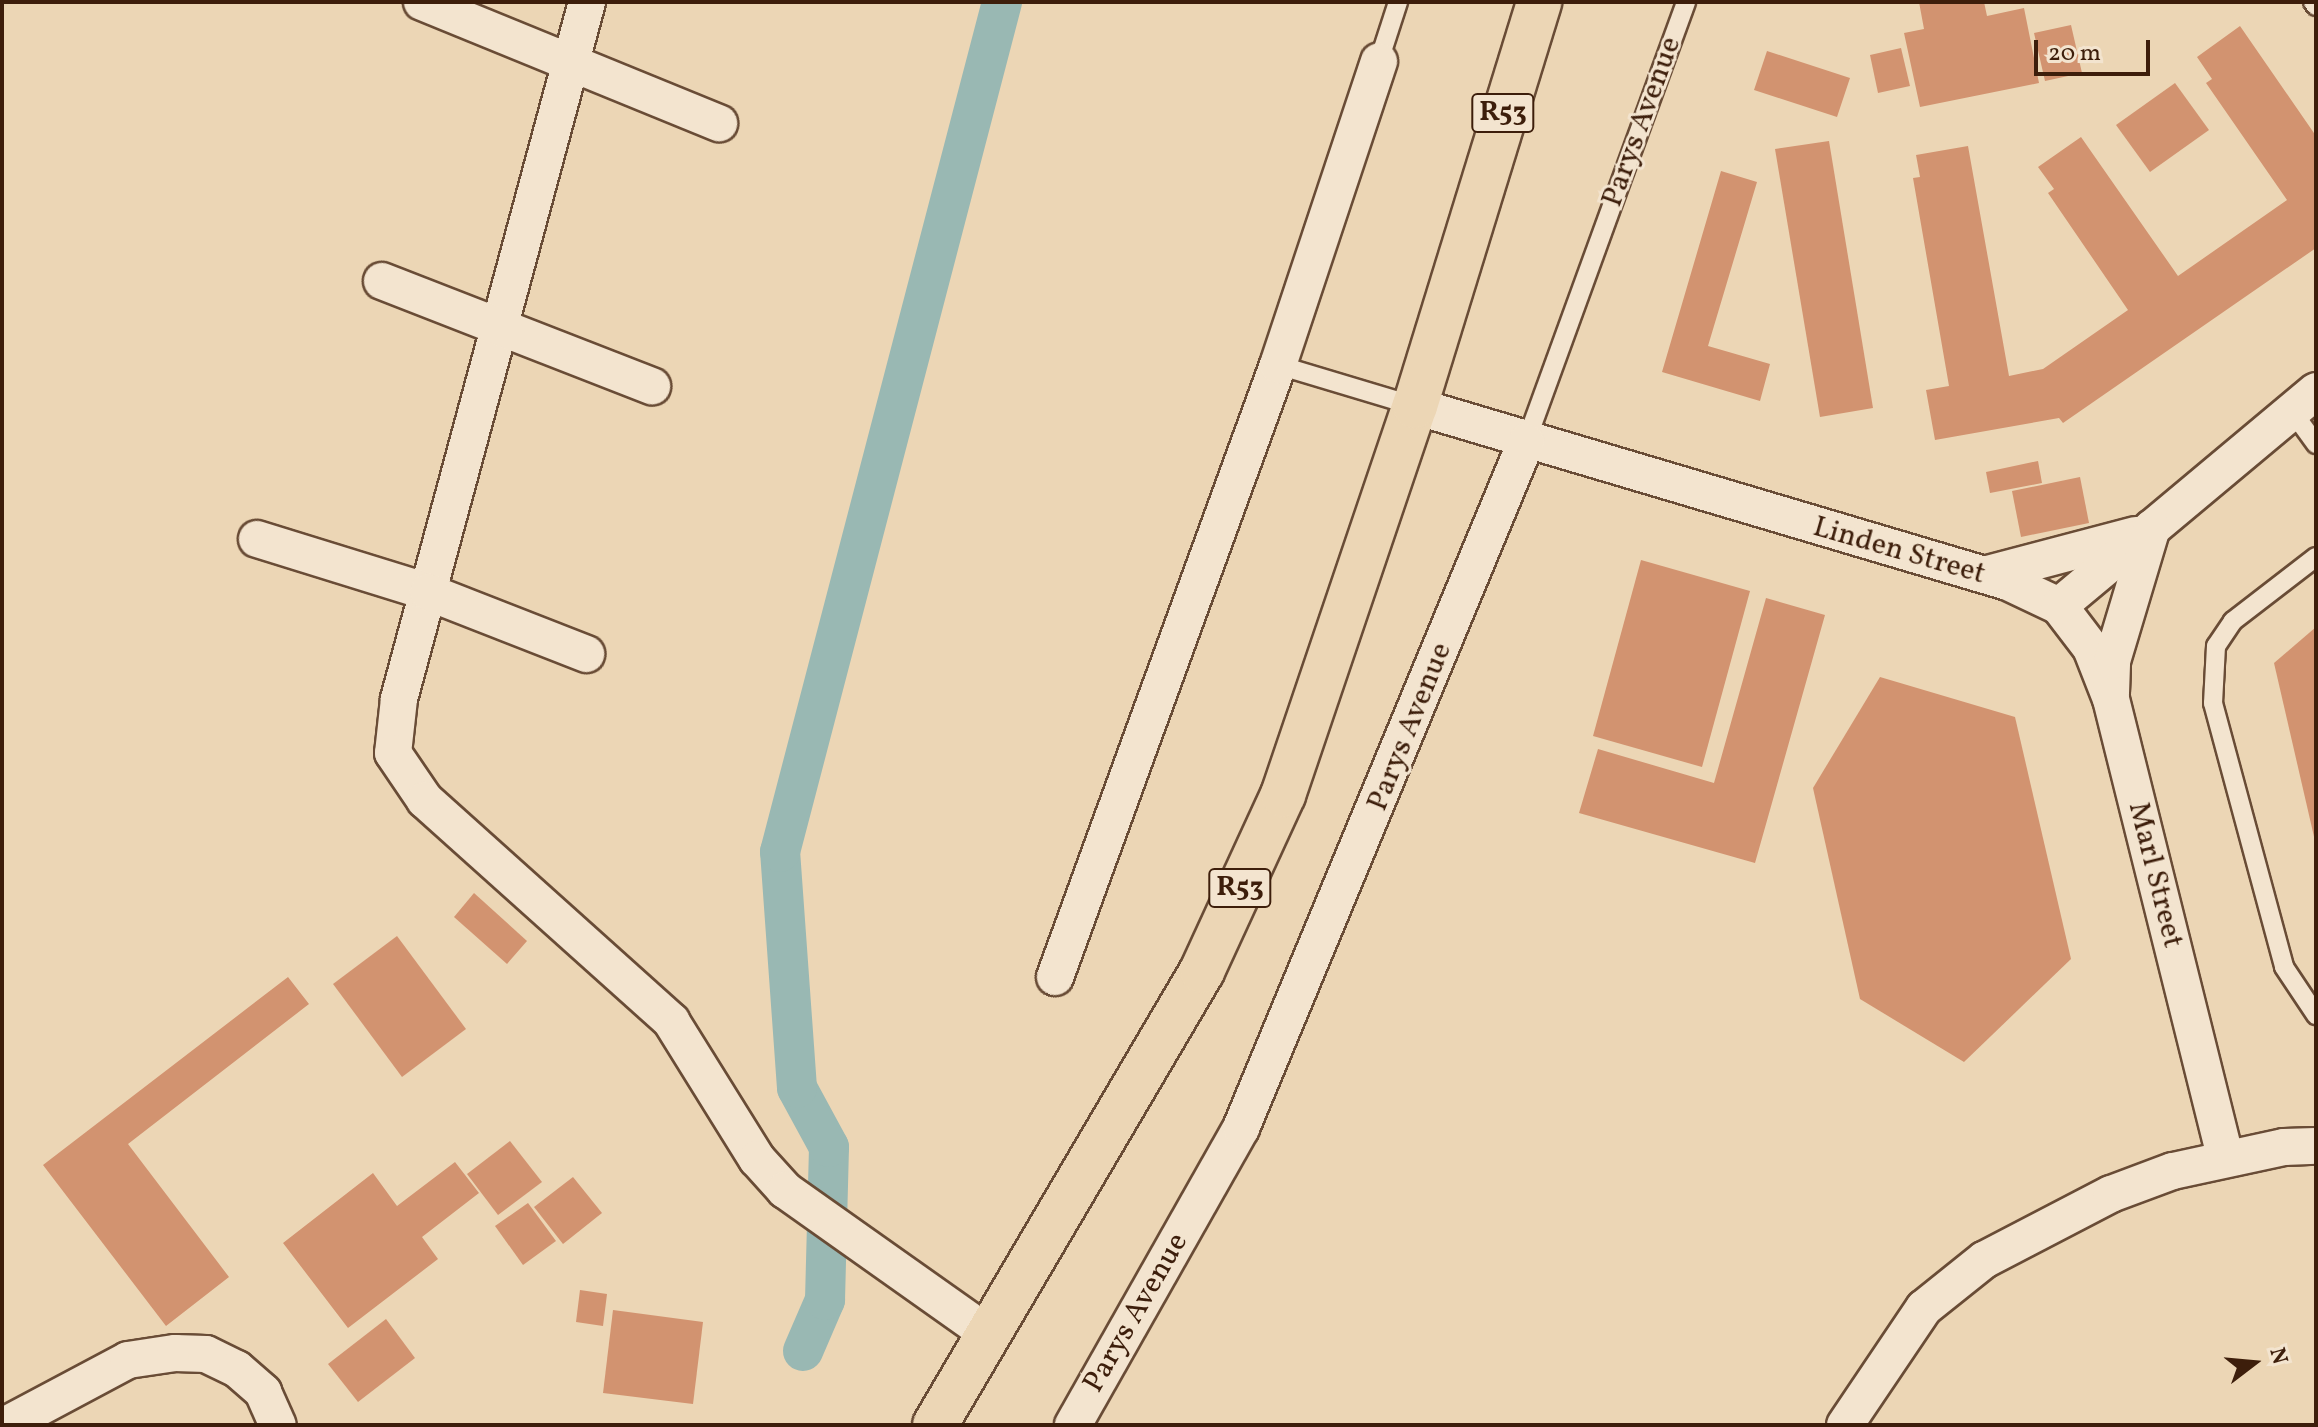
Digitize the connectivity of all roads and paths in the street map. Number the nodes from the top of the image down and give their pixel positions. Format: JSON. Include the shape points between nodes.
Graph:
{"nodes":[{"id":1,"x":422,"y":2,"type":"edge"},
{"id":2,"x":587,"y":2,"type":"edge"},
{"id":3,"x":1398,"y":2,"type":"edge"},
{"id":4,"x":1539,"y":2,"type":"edge"},
{"id":5,"x":1686,"y":2,"type":"edge"},
{"id":6,"x":1379,"y":61,"type":"joint"},
{"id":7,"x":568,"y":62,"type":"junction"},
{"id":8,"x":719,"y":123,"type":"dead end"},
{"id":9,"x":382,"y":281,"type":"dead end"},
{"id":10,"x":503,"y":326,"type":"junction"},
{"id":11,"x":1278,"y":365,"type":"junction"},
{"id":12,"x":652,"y":386,"type":"dead end"},
{"id":13,"x":2304,"y":401,"type":"edge"},
{"id":14,"x":1415,"y":406,"type":"junction"},
{"id":15,"x":1526,"y":442,"type":"junction"},
{"id":16,"x":2316,"y":444,"type":"edge"},
{"id":17,"x":2152,"y":528,"type":"junction"},
{"id":18,"x":257,"y":539,"type":"dead end"},
{"id":19,"x":2316,"y":557,"type":"edge"},
{"id":20,"x":1981,"y":575,"type":"junction"},
{"id":21,"x":428,"y":592,"type":"junction"},
{"id":22,"x":2059,"y":606,"type":"junction"},
{"id":23,"x":586,"y":654,"type":"dead end"},
{"id":24,"x":2111,"y":699,"type":"junction"},
{"id":25,"x":1055,"y":977,"type":"dead end"},
{"id":26,"x":2316,"y":1015,"type":"edge"},
{"id":27,"x":2316,"y":1146,"type":"edge"},
{"id":28,"x":2225,"y":1157,"type":"junction"},
{"id":29,"x":991,"y":1336,"type":"junction"},
{"id":30,"x":6,"y":1425,"type":"edge"},
{"id":31,"x":278,"y":1425,"type":"edge"},
{"id":32,"x":935,"y":1425,"type":"edge"},
{"id":33,"x":1073,"y":1425,"type":"edge"},
{"id":34,"x":1845,"y":1425,"type":"edge"}],
"edges":[{"from":1,"to":7,"type":"street"},
{"from":2,"to":7,"type":"street"},
{"from":3,"to":6,"type":"lane"},
{"from":4,"to":14,"type":"main road","number":"R53"},
{"from":5,"to":15,"type":"lane","name":"Parys Avenue"},
{"from":6,"to":11,"type":"street"},
{"from":7,"to":8,"type":"street"},
{"from":7,"to":10,"type":"street"},
{"from":9,"to":10,"type":"street"},
{"from":10,"to":12,"type":"street"},
{"from":10,"to":21,"type":"street"},
{"from":11,"to":14,"type":"lane"},
{"from":11,"to":25,"type":"street"},
{"from":13,"to":16,"type":"lane"},
{"from":13,"to":17,"type":"street"},
{"from":14,"to":15,"type":"street","name":"Linden Street"},
{"from":14,"to":29,"type":"main road","number":"R53","via":[[1283,795],[1202,971]]},
{"from":15,"to":20,"type":"street","name":"Linden Street"},
{"from":15,"to":33,"type":"street","name":"Parys Avenue","via":[[1241,1128]]},
{"from":17,"to":20,"type":"street"},
{"from":17,"to":22,"type":"street"},
{"from":17,"to":24,"type":"street","via":[[2112,661]]},
{"from":18,"to":21,"type":"street"},
{"from":19,"to":26,"type":"lane","via":[[2233,621],[2216,646],[2213,703],[2284,967]]},
{"from":20,"to":22,"type":"street","name":"Linden Street","via":[[2033,590]]},
{"from":21,"to":23,"type":"street"},
{"from":21,"to":29,"type":"street","via":[[392,731],[404,777],[671,1021],[757,1159],[830,1223]]},
{"from":22,"to":24,"type":"street","name":"Marl Street","via":[[2091,648]]},
{"from":24,"to":28,"type":"street","name":"Marl Street"},
{"from":27,"to":28,"type":"street"},
{"from":28,"to":34,"type":"street","via":[[2111,1194],[1984,1260],[1924,1308]]},
{"from":29,"to":32,"type":"main road","number":"R53"},
{"from":30,"to":31,"type":"street","via":[[128,1360],[175,1353],[206,1354],[237,1369],[263,1392]]}]}
